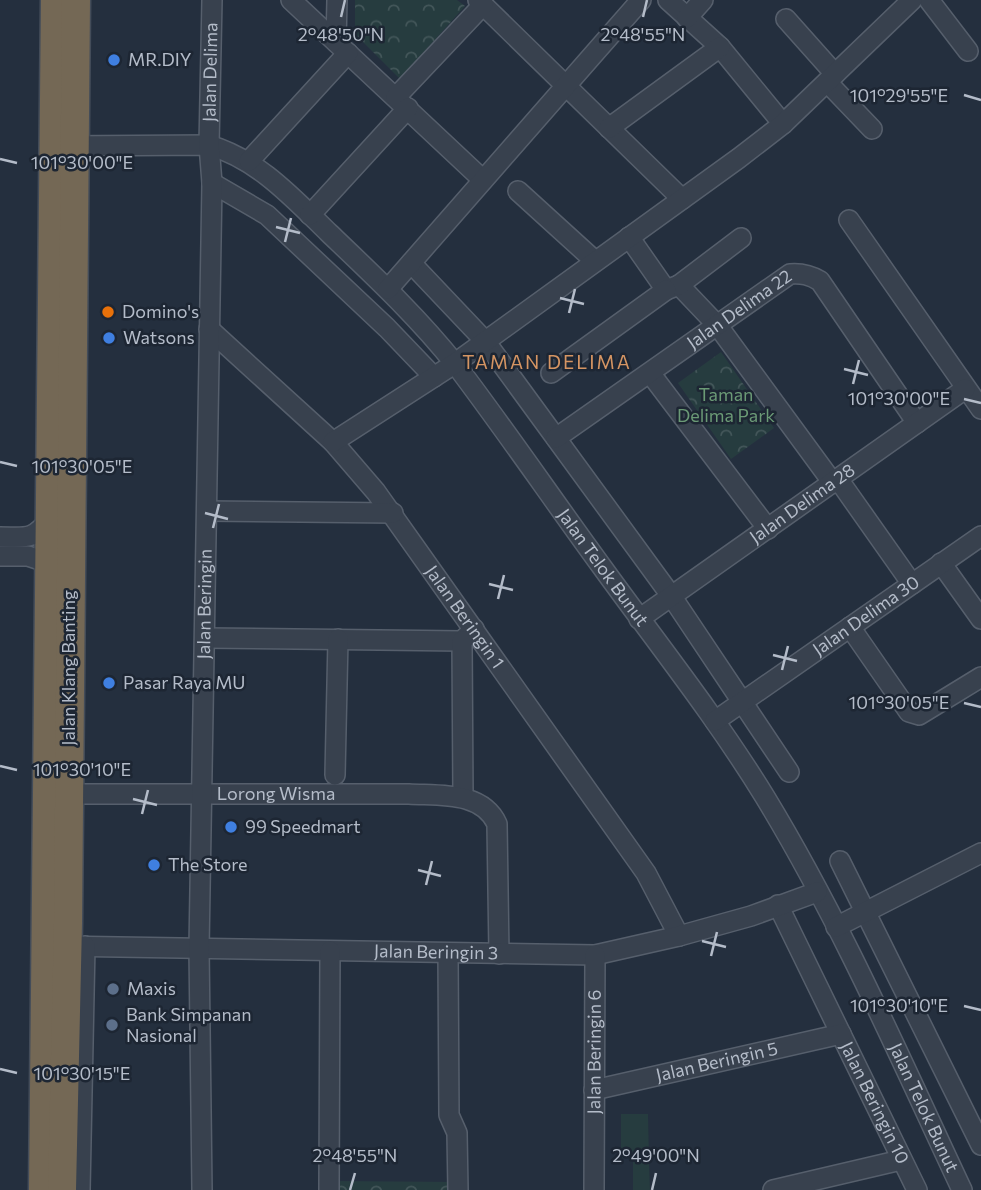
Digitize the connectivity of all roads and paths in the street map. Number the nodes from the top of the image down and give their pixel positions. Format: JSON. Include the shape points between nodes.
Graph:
{"nodes":[{"id":1,"x":55,"y":0,"type":"edge"},
{"id":2,"x":76,"y":0,"type":"edge"},
{"id":3,"x":212,"y":0,"type":"edge"},
{"id":4,"x":291,"y":0,"type":"edge"},
{"id":5,"x":337,"y":0,"type":"edge"},
{"id":6,"x":641,"y":0,"type":"edge"},
{"id":7,"x":668,"y":0,"type":"edge"},
{"id":8,"x":703,"y":0,"type":"edge"},
{"id":9,"x":912,"y":0,"type":"edge"},
{"id":10,"x":929,"y":0,"type":"edge"},
{"id":11,"x":480,"y":2,"type":"edge"},
{"id":12,"x":687,"y":18,"type":"junction"},
{"id":13,"x":786,"y":19,"type":"dead end"},
{"id":14,"x":342,"y":47,"type":"junction"},
{"id":15,"x":720,"y":47,"type":"junction"},
{"id":16,"x":968,"y":51,"type":"dead end"},
{"id":17,"x":831,"y":78,"type":"junction"},
{"id":18,"x":566,"y":86,"type":"junction"},
{"id":19,"x":402,"y":102,"type":"junction"},
{"id":20,"x":783,"y":124,"type":"junction"},
{"id":21,"x":609,"y":128,"type":"junction"},
{"id":22,"x":872,"y":129,"type":"dead end"},
{"id":23,"x":209,"y":145,"type":"junction"},
{"id":24,"x":63,"y":146,"type":"junction"},
{"id":25,"x":248,"y":161,"type":"junction"},
{"id":26,"x":483,"y":180,"type":"junction"},
{"id":27,"x":212,"y":183,"type":"junction"},
{"id":28,"x":518,"y":191,"type":"dead end"},
{"id":29,"x":682,"y":199,"type":"junction"},
{"id":30,"x":310,"y":215,"type":"junction"},
{"id":31,"x":849,"y":220,"type":"dead end"},
{"id":32,"x":629,"y":237,"type":"junction"},
{"id":33,"x":741,"y":239,"type":"dead end"},
{"id":34,"x":595,"y":261,"type":"junction"},
{"id":35,"x":411,"y":263,"type":"junction"},
{"id":36,"x":672,"y":287,"type":"junction"},
{"id":37,"x":388,"y":289,"type":"junction"},
{"id":38,"x":718,"y":326,"type":"junction"},
{"id":39,"x":209,"y":329,"type":"junction"},
{"id":40,"x":485,"y":341,"type":"junction"},
{"id":41,"x":454,"y":364,"type":"junction"},
{"id":42,"x":551,"y":373,"type":"dead end"},
{"id":43,"x":650,"y":373,"type":"junction"},
{"id":44,"x":434,"y":377,"type":"junction"},
{"id":45,"x":965,"y":389,"type":"junction"},
{"id":46,"x":981,"y":410,"type":"edge"},
{"id":47,"x":916,"y":423,"type":"junction"},
{"id":48,"x":556,"y":438,"type":"junction"},
{"id":49,"x":333,"y":442,"type":"junction"},
{"id":50,"x":835,"y":481,"type":"junction"},
{"id":51,"x":206,"y":511,"type":"junction"},
{"id":52,"x":393,"y":513,"type":"junction"},
{"id":53,"x":49,"y":520,"type":"junction"},
{"id":54,"x":768,"y":529,"type":"junction"},
{"id":55,"x":981,"y":536,"type":"edge"},
{"id":56,"x":0,"y":537,"type":"edge"},
{"id":57,"x":0,"y":556,"type":"edge"},
{"id":58,"x":48,"y":563,"type":"junction"},
{"id":59,"x":941,"y":564,"type":"junction"},
{"id":60,"x":912,"y":584,"type":"junction"},
{"id":61,"x":673,"y":597,"type":"junction"},
{"id":62,"x":639,"y":619,"type":"junction"},
{"id":63,"x":981,"y":619,"type":"edge"},
{"id":64,"x":850,"y":627,"type":"junction"},
{"id":65,"x":468,"y":635,"type":"junction"},
{"id":66,"x":205,"y":638,"type":"junction"},
{"id":67,"x":338,"y":639,"type":"junction"},
{"id":68,"x":981,"y":677,"type":"edge"},
{"id":69,"x":742,"y":701,"type":"junction"},
{"id":70,"x":715,"y":721,"type":"junction"},
{"id":71,"x":789,"y":772,"type":"dead end"},
{"id":72,"x":335,"y":775,"type":"dead end"},
{"id":73,"x":202,"y":793,"type":"junction"},
{"id":74,"x":68,"y":794,"type":"junction"},
{"id":75,"x":463,"y":797,"type":"junction"},
{"id":76,"x":979,"y":859,"type":"edge"},
{"id":77,"x":840,"y":861,"type":"dead end"},
{"id":78,"x":817,"y":892,"type":"junction"},
{"id":79,"x":778,"y":905,"type":"junction"},
{"id":80,"x":865,"y":911,"type":"junction"},
{"id":81,"x":836,"y":927,"type":"junction"},
{"id":82,"x":679,"y":936,"type":"junction"},
{"id":83,"x":66,"y":946,"type":"junction"},
{"id":84,"x":199,"y":948,"type":"junction"},
{"id":85,"x":330,"y":951,"type":"junction"},
{"id":86,"x":448,"y":953,"type":"junction"},
{"id":87,"x":499,"y":954,"type":"junction"},
{"id":88,"x":595,"y":955,"type":"junction"},
{"id":89,"x":841,"y":1034,"type":"junction"},
{"id":90,"x":594,"y":1090,"type":"junction"},
{"id":91,"x":981,"y":1145,"type":"edge"},
{"id":92,"x":901,"y":1160,"type":"junction"},
{"id":93,"x":782,"y":1189,"type":"edge"},
{"id":94,"x":43,"y":1190,"type":"edge"},
{"id":95,"x":62,"y":1190,"type":"edge"},
{"id":96,"x":80,"y":1190,"type":"edge"},
{"id":97,"x":202,"y":1190,"type":"edge"},
{"id":98,"x":329,"y":1190,"type":"edge"},
{"id":99,"x":458,"y":1190,"type":"edge"},
{"id":100,"x":594,"y":1190,"type":"edge"},
{"id":101,"x":917,"y":1190,"type":"edge"},
{"id":102,"x":962,"y":1190,"type":"edge"}],
"edges":[{"from":1,"to":24,"type":"highway"},
{"from":2,"to":24,"type":"highway"},
{"from":3,"to":23,"type":"street","name":"Jalan Delima"},
{"from":4,"to":14,"type":"street"},
{"from":5,"to":14,"type":"street"},
{"from":6,"to":18,"type":"street"},
{"from":7,"to":12,"type":"street"},
{"from":8,"to":12,"type":"street"},
{"from":9,"to":17,"type":"street"},
{"from":10,"to":16,"type":"street"},
{"from":11,"to":18,"type":"street"},
{"from":11,"to":19,"type":"street"},
{"from":12,"to":15,"type":"street"},
{"from":13,"to":17,"type":"street"},
{"from":14,"to":19,"type":"street"},
{"from":14,"to":25,"type":"street"},
{"from":15,"to":20,"type":"street"},
{"from":15,"to":21,"type":"street"},
{"from":17,"to":20,"type":"street"},
{"from":17,"to":22,"type":"street"},
{"from":18,"to":21,"type":"street"},
{"from":18,"to":26,"type":"street"},
{"from":19,"to":26,"type":"street"},
{"from":19,"to":30,"type":"street"},
{"from":20,"to":29,"type":"street"},
{"from":21,"to":29,"type":"street"},
{"from":23,"to":24,"type":"street","name":"Jalan Telok Bunut"},
{"from":23,"to":25,"type":"street","name":"Jalan Telok Bunut"},
{"from":23,"to":27,"type":"street","name":"Jalan Beringin"},
{"from":24,"to":53,"type":"highway","name":"Jalan Klang Banting"},
{"from":24,"to":74,"type":"highway","name":"Jalan Klang Banting"},
{"from":25,"to":30,"type":"street","name":"Jalan Telok Bunut"},
{"from":26,"to":35,"type":"street"},
{"from":27,"to":39,"type":"street","name":"Jalan Beringin"},
{"from":27,"to":44,"type":"street","via":[[267,215]]},
{"from":28,"to":34,"type":"street"},
{"from":29,"to":32,"type":"street"},
{"from":30,"to":37,"type":"street","name":"Jalan Telok Bunut"},
{"from":31,"to":45,"type":"street"},
{"from":32,"to":34,"type":"street"},
{"from":32,"to":36,"type":"street"},
{"from":33,"to":36,"type":"street"},
{"from":34,"to":40,"type":"street"},
{"from":35,"to":37,"type":"street"},
{"from":35,"to":40,"type":"street"},
{"from":36,"to":38,"type":"street"},
{"from":36,"to":42,"type":"street"},
{"from":37,"to":41,"type":"street","name":"Jalan Telok Bunut"},
{"from":38,"to":43,"type":"street","name":"Jalan Delima 22"},
{"from":38,"to":47,"type":"street","name":"Jalan Delima 22","via":[[790,274],[809,275],[820,281]]},
{"from":38,"to":50,"type":"street"},
{"from":39,"to":49,"type":"street","name":"Jalan Beringin 1"},
{"from":39,"to":51,"type":"street","name":"Jalan Beringin"},
{"from":40,"to":41,"type":"street"},
{"from":40,"to":48,"type":"street"},
{"from":41,"to":44,"type":"street"},
{"from":41,"to":62,"type":"street","name":"Jalan Telok Bunut"},
{"from":43,"to":48,"type":"street","name":"Jalan Delima 22"},
{"from":43,"to":54,"type":"street"},
{"from":44,"to":49,"type":"street"},
{"from":45,"to":46,"type":"street"},
{"from":45,"to":47,"type":"street","name":"Jalan Delima 28"},
{"from":47,"to":50,"type":"street","name":"Jalan Delima 28"},
{"from":48,"to":61,"type":"street"},
{"from":49,"to":52,"type":"street","name":"Jalan Beringin 1"},
{"from":50,"to":54,"type":"street","name":"Jalan Delima 28"},
{"from":50,"to":60,"type":"street"},
{"from":51,"to":52,"type":"street"},
{"from":51,"to":66,"type":"street","name":"Jalan Beringin"},
{"from":52,"to":65,"type":"street","name":"Jalan Beringin 1"},
{"from":53,"to":56,"type":"street","via":[[28,537]]},
{"from":53,"to":58,"type":"highway","name":"Jalan Klang Banting"},
{"from":54,"to":61,"type":"street","name":"Jalan Delima 28"},
{"from":55,"to":59,"type":"street","name":"Jalan Delima 30"},
{"from":57,"to":58,"type":"street","via":[[28,556]]},
{"from":58,"to":83,"type":"highway","name":"Jalan Klang Banting"},
{"from":59,"to":60,"type":"street","name":"Jalan Delima 30"},
{"from":59,"to":63,"type":"street"},
{"from":60,"to":64,"type":"street","name":"Jalan Delima 30"},
{"from":61,"to":62,"type":"street","name":"Jalan Delima 28"},
{"from":61,"to":69,"type":"street"},
{"from":62,"to":70,"type":"street","name":"Jalan Telok Bunut"},
{"from":64,"to":68,"type":"street","via":[[914,715]]},
{"from":64,"to":69,"type":"street","name":"Jalan Delima 30"},
{"from":65,"to":67,"type":"street"},
{"from":65,"to":75,"type":"street"},
{"from":65,"to":82,"type":"street","name":"Jalan Beringin 1","via":[[646,873]]},
{"from":66,"to":67,"type":"street"},
{"from":66,"to":73,"type":"street","name":"Jalan Beringin"},
{"from":67,"to":72,"type":"street"},
{"from":69,"to":70,"type":"street","name":"Jalan Delima 30"},
{"from":69,"to":71,"type":"street"},
{"from":70,"to":78,"type":"street","name":"Jalan Telok Bunut"},
{"from":73,"to":74,"type":"street","name":"Lorong Wisma"},
{"from":73,"to":75,"type":"street","name":"Lorong Wisma"},
{"from":73,"to":84,"type":"street","name":"Jalan Beringin"},
{"from":74,"to":83,"type":"highway","name":"Jalan Klang Banting"},
{"from":75,"to":87,"type":"street","name":"Lorong Wisma","via":[[482,806],[496,824]]},
{"from":76,"to":80,"type":"street"},
{"from":77,"to":80,"type":"street"},
{"from":78,"to":79,"type":"street","name":"Jalan Beringin 3"},
{"from":78,"to":81,"type":"street","name":"Jalan Telok Bunut"},
{"from":79,"to":82,"type":"street","name":"Jalan Beringin 3"},
{"from":79,"to":89,"type":"street","name":"Jalan Beringin 10"},
{"from":80,"to":81,"type":"street"},
{"from":80,"to":91,"type":"street"},
{"from":81,"to":102,"type":"street","name":"Jalan Telok Bunut"},
{"from":82,"to":88,"type":"street","name":"Jalan Beringin 3"},
{"from":83,"to":84,"type":"street","name":"Jalan Beringin 3"},
{"from":83,"to":94,"type":"highway","name":"Jalan Klang Banting"},
{"from":83,"to":95,"type":"highway","name":"Jalan Klang Banting"},
{"from":83,"to":96,"type":"street"},
{"from":84,"to":85,"type":"street","name":"Jalan Beringin 3"},
{"from":84,"to":97,"type":"street","name":"Jalan Beringin"},
{"from":85,"to":86,"type":"street","name":"Jalan Beringin 3"},
{"from":85,"to":98,"type":"street"},
{"from":86,"to":87,"type":"street","name":"Jalan Beringin 3"},
{"from":86,"to":99,"type":"street","via":[[449,1115],[457,1133]]},
{"from":87,"to":88,"type":"street","name":"Jalan Beringin 3"},
{"from":88,"to":90,"type":"street","name":"Jalan Beringin 6"},
{"from":89,"to":90,"type":"street","name":"Jalan Beringin 5"},
{"from":89,"to":92,"type":"street","name":"Jalan Beringin 10"},
{"from":90,"to":100,"type":"street","name":"Jalan Beringin 6"},
{"from":92,"to":93,"type":"street"},
{"from":92,"to":101,"type":"street","name":"Jalan Beringin 10"}]}
